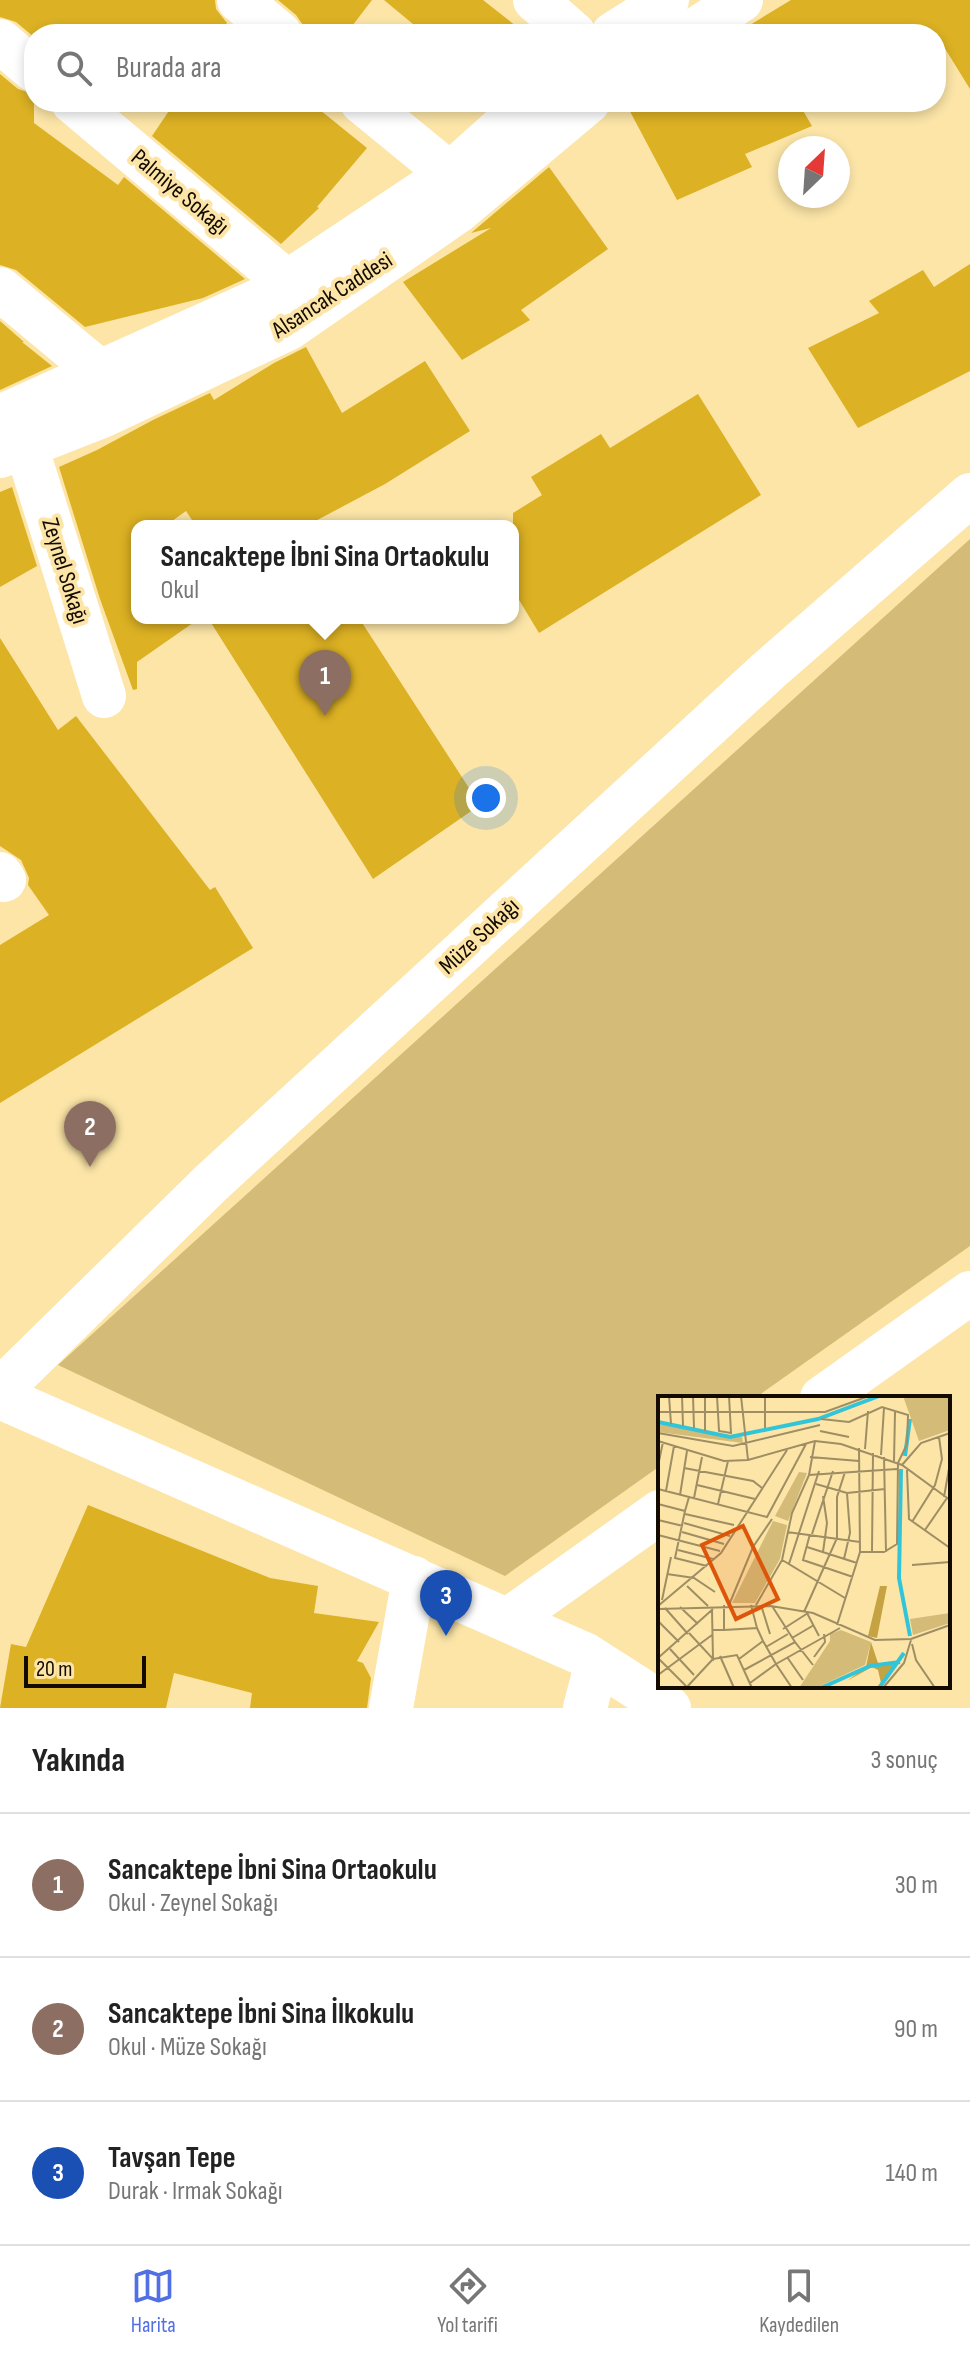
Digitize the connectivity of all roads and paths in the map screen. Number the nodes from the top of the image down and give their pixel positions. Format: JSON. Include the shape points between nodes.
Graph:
{"nodes":[{"id":1,"x":239,"y":0,"type":"edge"},
{"id":2,"x":535,"y":0,"type":"edge"},
{"id":3,"x":667,"y":0,"type":"edge"},
{"id":4,"x":741,"y":0,"type":"edge"},
{"id":5,"x":268,"y":24,"type":"edge"},
{"id":6,"x":563,"y":24,"type":"edge"},
{"id":7,"x":629,"y":24,"type":"edge"},
{"id":8,"x":704,"y":24,"type":"edge"},
{"id":9,"x":0,"y":41,"type":"edge"},
{"id":10,"x":24,"y":61,"type":"edge"},
{"id":11,"x":85,"y":112,"type":"edge"},
{"id":12,"x":374,"y":112,"type":"edge"},
{"id":13,"x":519,"y":112,"type":"edge"},
{"id":14,"x":576,"y":112,"type":"edge"},
{"id":15,"x":450,"y":174,"type":"junction"},
{"id":16,"x":287,"y":282,"type":"junction"},
{"id":17,"x":0,"y":289,"type":"edge"},
{"id":18,"x":100,"y":372,"type":"junction"},
{"id":19,"x":9,"y":440,"type":"edge"},
{"id":20,"x":970,"y":495,"type":"edge"},
{"id":21,"x":104,"y":696,"type":"dead end"},
{"id":22,"x":970,"y":1293,"type":"edge"},
{"id":23,"x":0,"y":1390,"type":"edge"},
{"id":24,"x":825,"y":1396,"type":"edge"},
{"id":25,"x":0,"y":1397,"type":"edge"},
{"id":26,"x":658,"y":1513,"type":"edge"},
{"id":27,"x":414,"y":1578,"type":"junction"},
{"id":28,"x":508,"y":1620,"type":"junction"},
{"id":29,"x":597,"y":1662,"type":"junction"},
{"id":30,"x":391,"y":1708,"type":"edge"},
{"id":31,"x":585,"y":1708,"type":"edge"},
{"id":32,"x":669,"y":1708,"type":"edge"}],
"edges":[{"from":1,"to":5,"type":"street"},
{"from":2,"to":6,"type":"street"},
{"from":3,"to":7,"type":"street"},
{"from":4,"to":8,"type":"street"},
{"from":9,"to":10,"type":"street"},
{"from":11,"to":16,"type":"street","name":"Palmiye Sokağı"},
{"from":12,"to":15,"type":"street"},
{"from":13,"to":15,"type":"street","name":"Alsancak Caddesi"},
{"from":14,"to":19,"type":"street","name":"Alsancak Caddesi","via":[[458,211],[289,328],[102,416]]},
{"from":15,"to":16,"type":"street","name":"Alsancak Caddesi"},
{"from":16,"to":18,"type":"street","name":"Alsancak Caddesi","via":[[262,299]]},
{"from":17,"to":18,"type":"street"},
{"from":18,"to":19,"type":"street","name":"Alsancak Caddesi"},
{"from":19,"to":21,"type":"street","name":"Zeynel Sokağı"},
{"from":20,"to":23,"type":"street","name":"Müze Sokağı","via":[[768,671],[211,1183]]},
{"from":22,"to":24,"type":"street"},
{"from":25,"to":27,"type":"street"},
{"from":26,"to":28,"type":"street"},
{"from":27,"to":28,"type":"street"},
{"from":27,"to":30,"type":"street"},
{"from":28,"to":29,"type":"street"},
{"from":29,"to":31,"type":"street"},
{"from":29,"to":32,"type":"street"}]}
